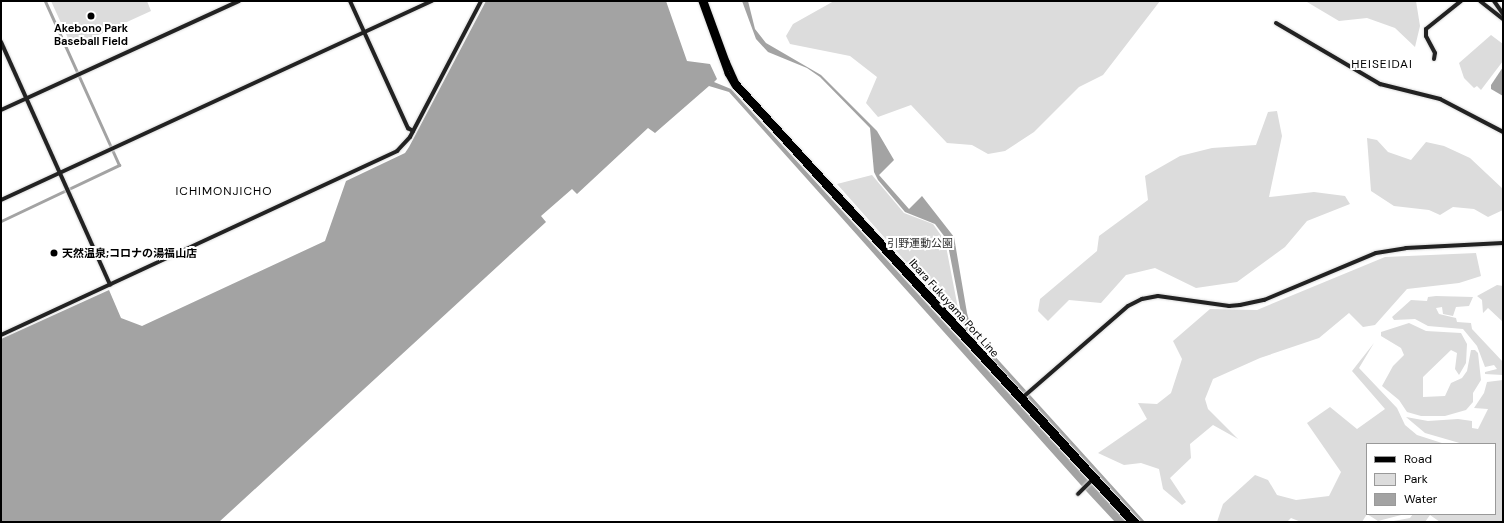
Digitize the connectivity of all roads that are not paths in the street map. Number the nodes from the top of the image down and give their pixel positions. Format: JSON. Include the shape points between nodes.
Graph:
{"nodes":[{"id":1,"x":239,"y":1,"type":"edge"},
{"id":2,"x":350,"y":1,"type":"edge"},
{"id":3,"x":432,"y":1,"type":"edge"},
{"id":4,"x":481,"y":1,"type":"edge"},
{"id":5,"x":701,"y":1,"type":"edge"},
{"id":6,"x":705,"y":1,"type":"edge"},
{"id":7,"x":1462,"y":1,"type":"edge"},
{"id":8,"x":1480,"y":1,"type":"edge"},
{"id":9,"x":1494,"y":1,"type":"edge"},
{"id":10,"x":1503,"y":14,"type":"edge"},
{"id":11,"x":1503,"y":20,"type":"edge"},
{"id":12,"x":1276,"y":23,"type":"dead end"},
{"id":13,"x":365,"y":32,"type":"junction"},
{"id":14,"x":1,"y":42,"type":"edge"},
{"id":15,"x":1434,"y":59,"type":"dead end"},
{"id":16,"x":26,"y":98,"type":"junction"},
{"id":17,"x":1,"y":110,"type":"edge"},
{"id":18,"x":412,"y":131,"type":"junction"},
{"id":19,"x":1503,"y":132,"type":"edge"},
{"id":20,"x":60,"y":173,"type":"junction"},
{"id":21,"x":1,"y":200,"type":"edge"},
{"id":22,"x":1503,"y":243,"type":"edge"},
{"id":23,"x":110,"y":284,"type":"junction"},
{"id":24,"x":1,"y":335,"type":"edge"},
{"id":25,"x":1022,"y":399,"type":"junction"},
{"id":26,"x":1093,"y":479,"type":"junction"},
{"id":27,"x":1078,"y":494,"type":"dead end"},
{"id":28,"x":1132,"y":522,"type":"edge"},
{"id":29,"x":1137,"y":522,"type":"edge"}],
"edges":[{"from":1,"to":16,"type":"street"},
{"from":2,"to":13,"type":"street"},
{"from":3,"to":13,"type":"street"},
{"from":4,"to":18,"type":"street"},
{"from":5,"to":25,"type":"main road","name":"Ibara Fukuyama Port Line","via":[[727,73],[734,85]]},
{"from":6,"to":25,"type":"main road","name":"Ibara Fukuyama Port Line","via":[[726,62],[737,83]]},
{"from":7,"to":15,"type":"street","via":[[1426,29],[1426,36],[1435,53]]},
{"from":8,"to":11,"type":"street"},
{"from":9,"to":10,"type":"street"},
{"from":12,"to":19,"type":"street","via":[[1380,84],[1440,99]]},
{"from":13,"to":18,"type":"street","via":[[408,128]]},
{"from":13,"to":20,"type":"street"},
{"from":14,"to":16,"type":"street"},
{"from":16,"to":17,"type":"street"},
{"from":16,"to":20,"type":"street"},
{"from":18,"to":23,"type":"street","via":[[397,151]]},
{"from":20,"to":21,"type":"street"},
{"from":20,"to":23,"type":"street"},
{"from":22,"to":25,"type":"street","via":[[1406,248],[1376,253],[1264,300],[1240,305],[1229,306],[1165,296],[1142,299],[1128,306]]},
{"from":23,"to":24,"type":"street"},
{"from":25,"to":26,"type":"main road","name":"Ibara Fukuyama Port Line"},
{"from":26,"to":27,"type":"street"},
{"from":26,"to":28,"type":"main road","name":"Ibara Fukuyama Port Line"},
{"from":26,"to":29,"type":"main road","name":"Ibara Fukuyama Port Line"}]}
